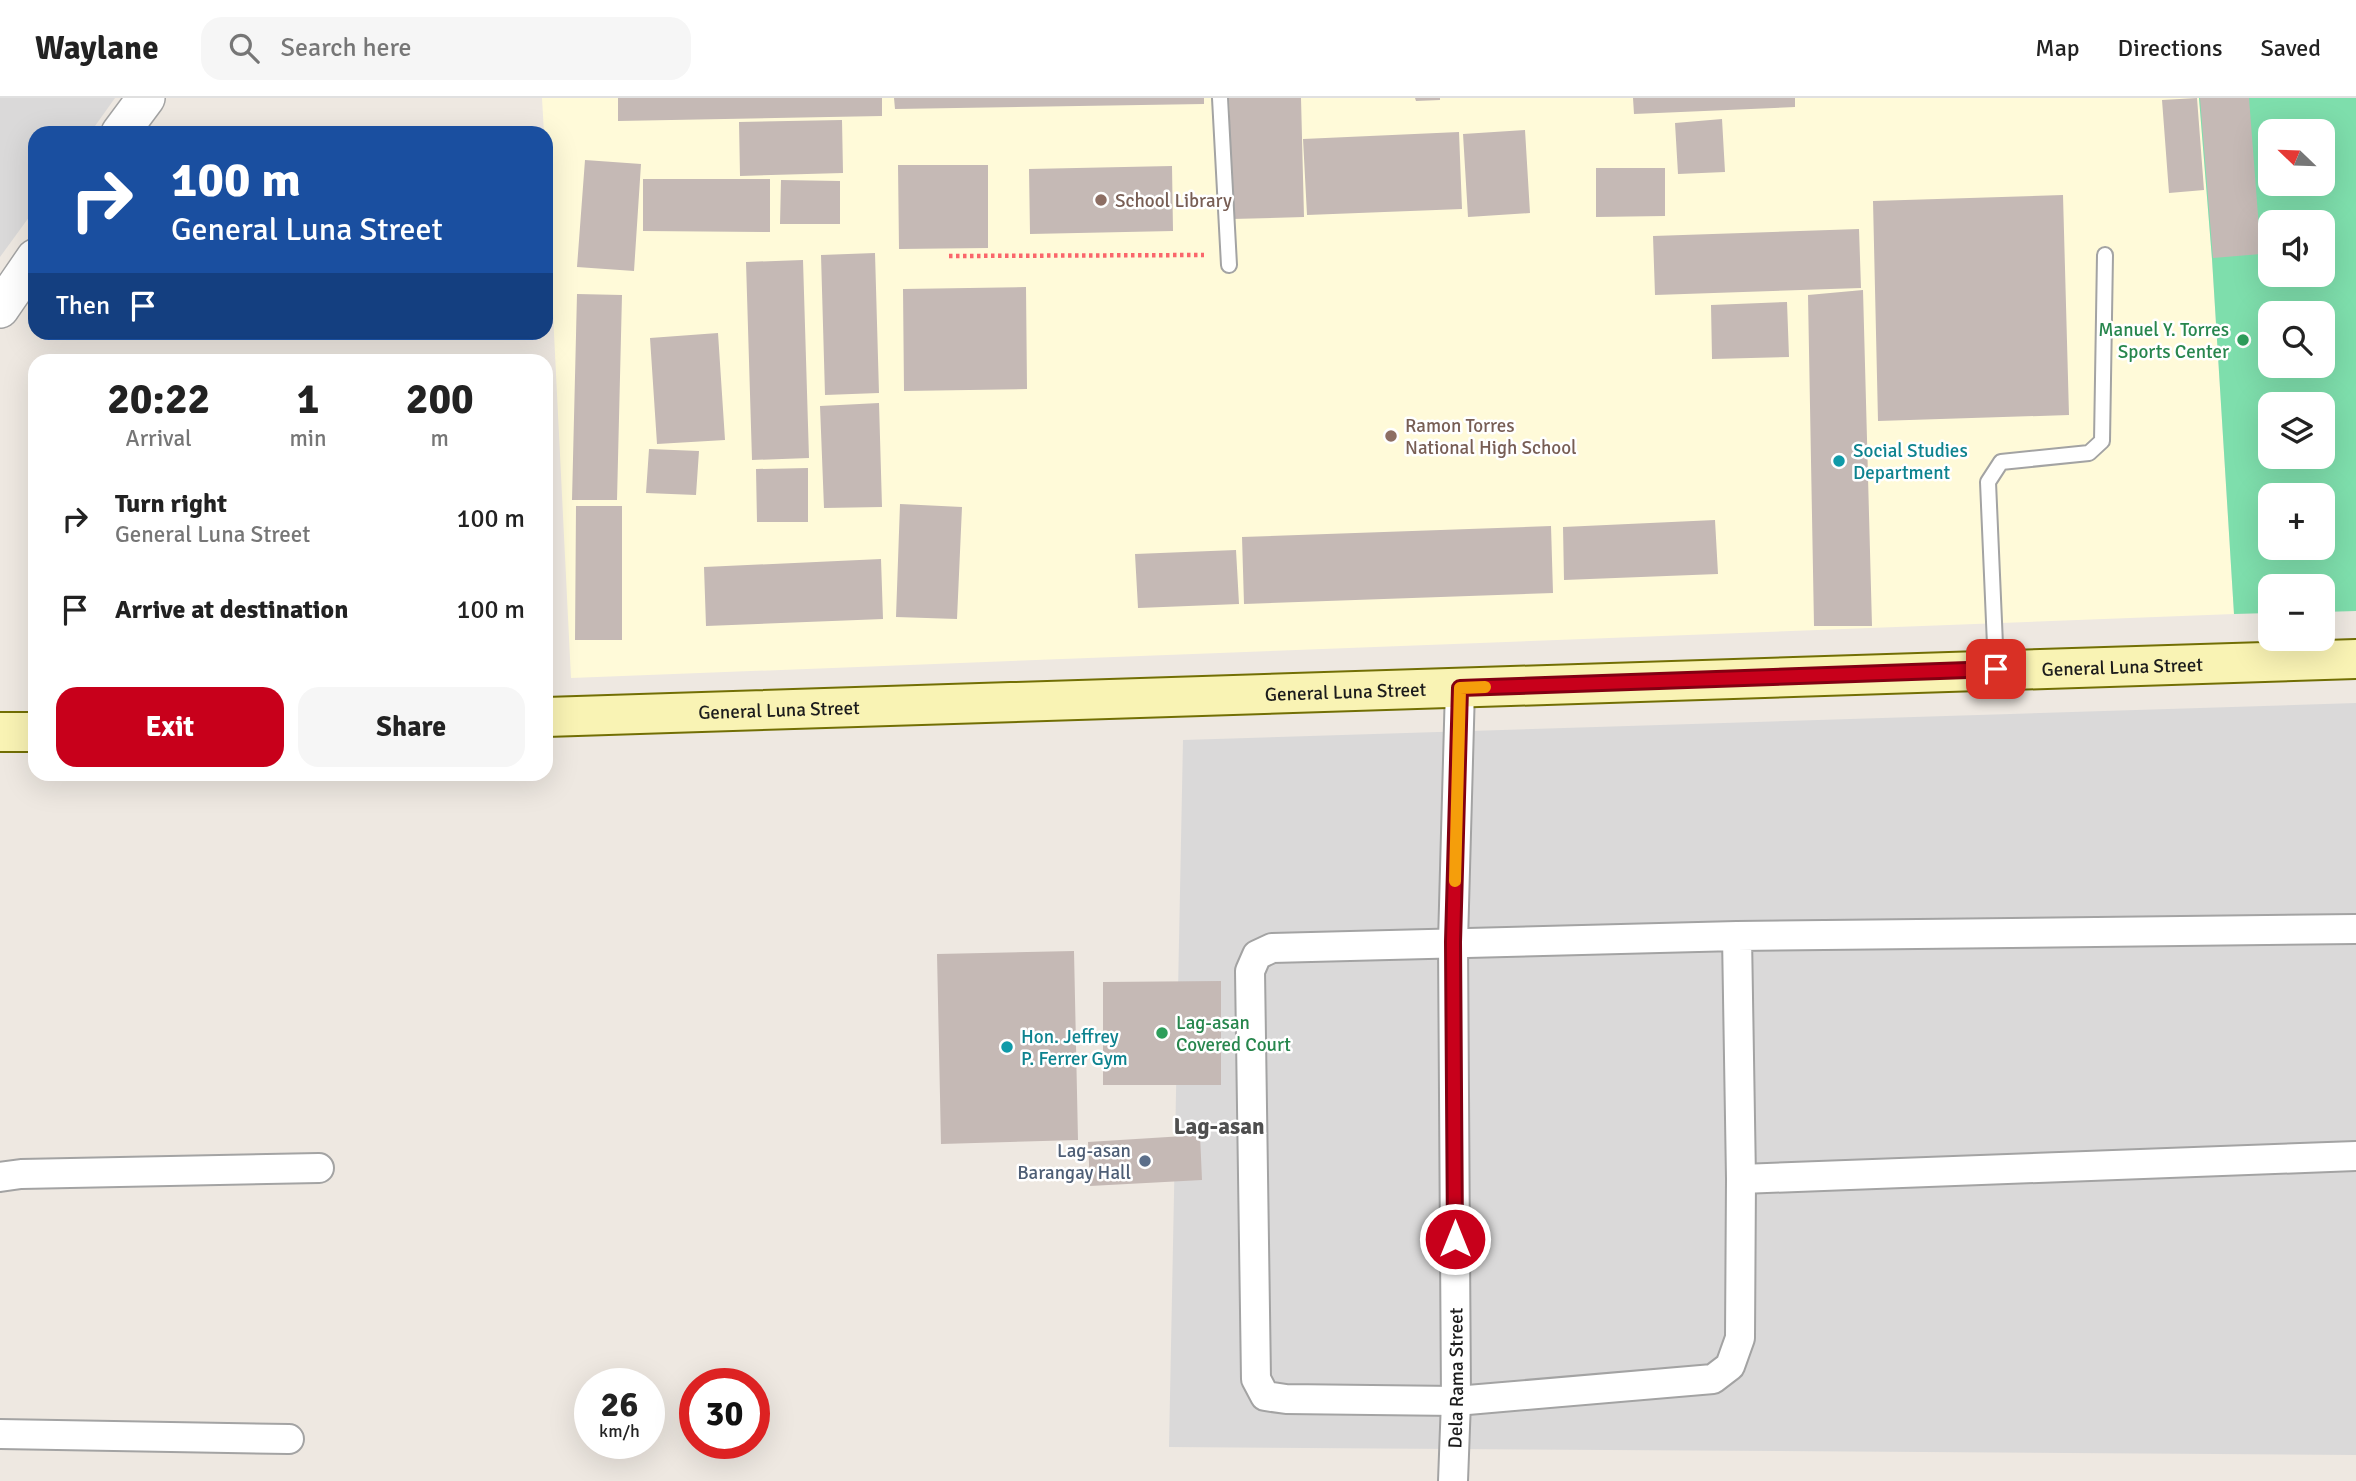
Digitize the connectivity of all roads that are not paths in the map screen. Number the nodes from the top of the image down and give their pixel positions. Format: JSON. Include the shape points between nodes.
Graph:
{"nodes":[{"id":1,"x":146,"y":98,"type":"edge"},
{"id":2,"x":1220,"y":98,"type":"edge"},
{"id":3,"x":125,"y":126,"type":"edge"},
{"id":4,"x":2105,"y":255,"type":"dead end"},
{"id":5,"x":1229,"y":260,"type":"road end"},
{"id":6,"x":28,"y":268,"type":"edge"},
{"id":7,"x":1,"y":307,"type":"edge"},
{"id":8,"x":2356,"y":659,"type":"edge"},
{"id":9,"x":1996,"y":669,"type":"junction"},
{"id":10,"x":1460,"y":688,"type":"junction"},
{"id":11,"x":553,"y":717,"type":"edge"},
{"id":12,"x":0,"y":732,"type":"edge"},
{"id":13,"x":28,"y":732,"type":"edge"},
{"id":14,"x":2356,"y":929,"type":"edge"},
{"id":15,"x":1737,"y":936,"type":"junction"},
{"id":16,"x":1453,"y":942,"type":"junction"},
{"id":17,"x":2356,"y":1156,"type":"edge"},
{"id":18,"x":319,"y":1168,"type":"dead end"},
{"id":19,"x":0,"y":1177,"type":"edge"},
{"id":20,"x":1741,"y":1179,"type":"junction"},
{"id":21,"x":1455,"y":1401,"type":"junction"},
{"id":22,"x":0,"y":1434,"type":"edge"},
{"id":23,"x":289,"y":1439,"type":"dead end"},
{"id":24,"x":1452,"y":1481,"type":"edge"}],
"edges":[{"from":1,"to":3,"type":"street"},
{"from":2,"to":5,"type":"lane"},
{"from":4,"to":9,"type":"lane","via":[[2102,441],[2089,453],[2001,462],[1988,482]]},
{"from":6,"to":7,"type":"street"},
{"from":8,"to":9,"type":"main road","name":"General Luna Street"},
{"from":9,"to":10,"type":"main road","name":"General Luna Street"},
{"from":10,"to":11,"type":"main road","name":"General Luna Street"},
{"from":10,"to":16,"type":"street","name":"Dela Rama Street"},
{"from":12,"to":13,"type":"main road"},
{"from":14,"to":15,"type":"street"},
{"from":15,"to":16,"type":"street"},
{"from":15,"to":20,"type":"street"},
{"from":16,"to":21,"type":"street","name":"Dela Rama Street"},
{"from":16,"to":21,"type":"street","via":[[1272,948],[1257,955],[1250,971],[1256,1379],[1265,1396],[1286,1399]]},
{"from":17,"to":20,"type":"street"},
{"from":18,"to":19,"type":"street"},
{"from":20,"to":21,"type":"street","via":[[1740,1338],[1730,1366],[1713,1379]]},
{"from":21,"to":24,"type":"street","name":"Dela Rama Street"},
{"from":22,"to":23,"type":"street"}]}
